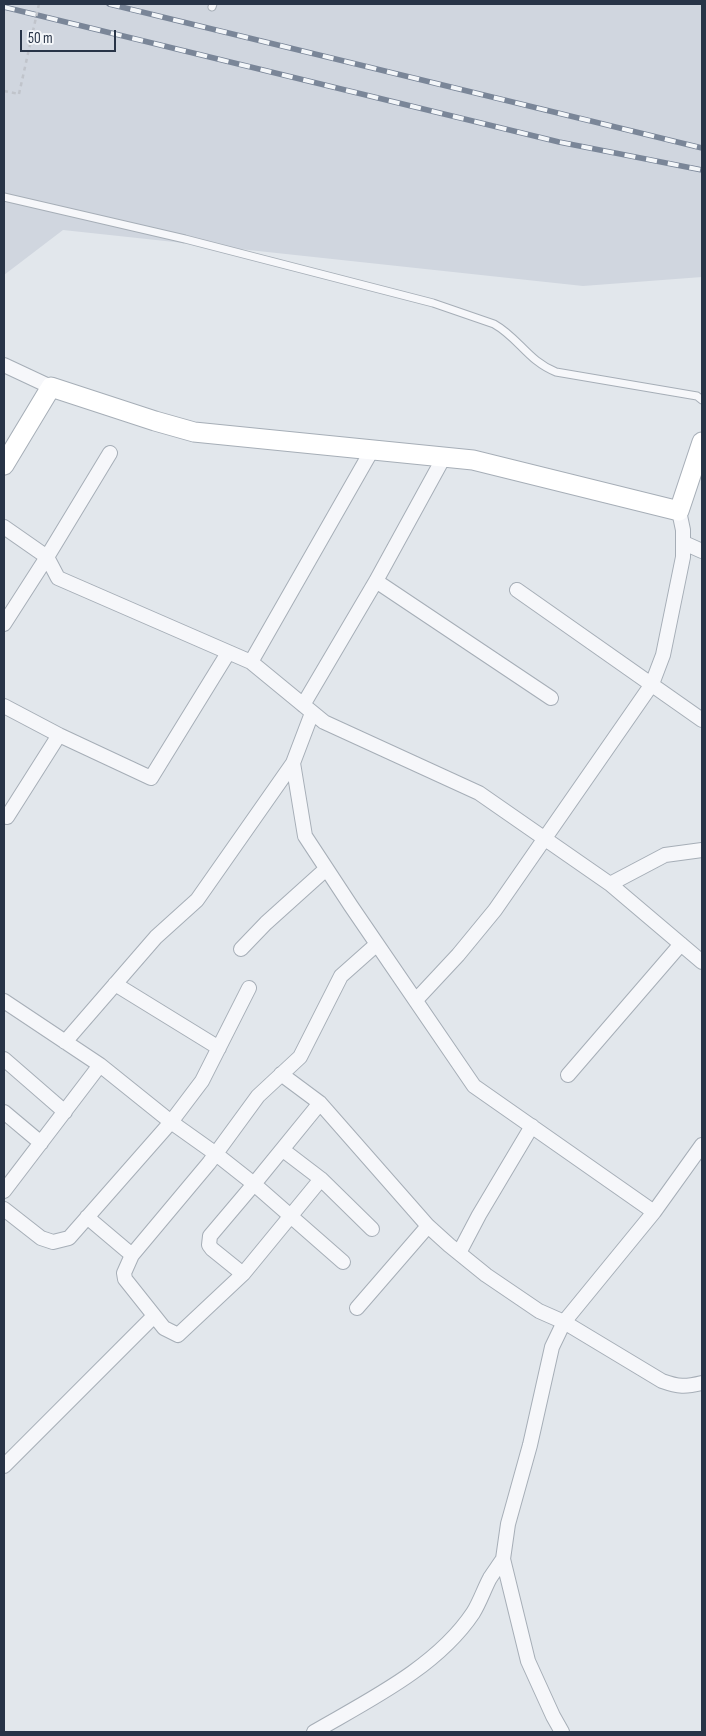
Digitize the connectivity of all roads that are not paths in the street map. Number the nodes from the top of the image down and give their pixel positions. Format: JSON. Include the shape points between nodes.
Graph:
{"nodes":[{"id":1,"x":4,"y":197,"type":"edge"},
{"id":2,"x":4,"y":365,"type":"edge"},
{"id":3,"x":52,"y":387,"type":"junction"},
{"id":4,"x":700,"y":396,"type":"edge"},
{"id":5,"x":702,"y":442,"type":"edge"},
{"id":6,"x":372,"y":450,"type":"junction"},
{"id":7,"x":110,"y":453,"type":"dead end"},
{"id":8,"x":444,"y":457,"type":"junction"},
{"id":9,"x":4,"y":465,"type":"edge"},
{"id":10,"x":680,"y":511,"type":"junction"},
{"id":11,"x":4,"y":527,"type":"edge"},
{"id":12,"x":684,"y":543,"type":"junction"},
{"id":13,"x":702,"y":551,"type":"edge"},
{"id":14,"x":47,"y":557,"type":"junction"},
{"id":15,"x":376,"y":582,"type":"junction"},
{"id":16,"x":517,"y":590,"type":"dead end"},
{"id":17,"x":4,"y":624,"type":"edge"},
{"id":18,"x":228,"y":653,"type":"junction"},
{"id":19,"x":250,"y":662,"type":"junction"},
{"id":20,"x":652,"y":684,"type":"junction"},
{"id":21,"x":551,"y":698,"type":"dead end"},
{"id":22,"x":4,"y":706,"type":"edge"},
{"id":23,"x":308,"y":709,"type":"junction"},
{"id":24,"x":702,"y":720,"type":"edge"},
{"id":25,"x":59,"y":735,"type":"junction"},
{"id":26,"x":293,"y":763,"type":"junction"},
{"id":27,"x":5,"y":818,"type":"edge"},
{"id":28,"x":546,"y":839,"type":"junction"},
{"id":29,"x":702,"y":850,"type":"edge"},
{"id":30,"x":326,"y":868,"type":"junction"},
{"id":31,"x":610,"y":884,"type":"junction"},
{"id":32,"x":376,"y":944,"type":"junction"},
{"id":33,"x":681,"y":944,"type":"junction"},
{"id":34,"x":241,"y":949,"type":"dead end"},
{"id":35,"x":702,"y":962,"type":"edge"},
{"id":36,"x":116,"y":984,"type":"junction"},
{"id":37,"x":249,"y":988,"type":"dead end"},
{"id":38,"x":416,"y":1000,"type":"junction"},
{"id":39,"x":4,"y":1001,"type":"edge"},
{"id":40,"x":66,"y":1042,"type":"junction"},
{"id":41,"x":219,"y":1048,"type":"junction"},
{"id":42,"x":4,"y":1059,"type":"edge"},
{"id":43,"x":100,"y":1066,"type":"junction"},
{"id":44,"x":281,"y":1074,"type":"junction"},
{"id":45,"x":568,"y":1075,"type":"dead end"},
{"id":46,"x":320,"y":1103,"type":"junction"},
{"id":47,"x":4,"y":1112,"type":"edge"},
{"id":48,"x":65,"y":1112,"type":"junction"},
{"id":49,"x":171,"y":1122,"type":"junction"},
{"id":50,"x":532,"y":1126,"type":"junction"},
{"id":51,"x":41,"y":1143,"type":"junction"},
{"id":52,"x":702,"y":1145,"type":"edge"},
{"id":53,"x":282,"y":1150,"type":"junction"},
{"id":54,"x":216,"y":1154,"type":"junction"},
{"id":55,"x":321,"y":1179,"type":"junction"},
{"id":56,"x":254,"y":1184,"type":"junction"},
{"id":57,"x":4,"y":1191,"type":"edge"},
{"id":58,"x":4,"y":1209,"type":"edge"},
{"id":59,"x":654,"y":1212,"type":"junction"},
{"id":60,"x":290,"y":1215,"type":"junction"},
{"id":61,"x":87,"y":1217,"type":"junction"},
{"id":62,"x":428,"y":1226,"type":"junction"},
{"id":63,"x":372,"y":1229,"type":"dead end"},
{"id":64,"x":459,"y":1253,"type":"junction"},
{"id":65,"x":132,"y":1256,"type":"junction"},
{"id":66,"x":343,"y":1262,"type":"dead end"},
{"id":67,"x":243,"y":1274,"type":"junction"},
{"id":68,"x":357,"y":1308,"type":"dead end"},
{"id":69,"x":154,"y":1316,"type":"junction"},
{"id":70,"x":564,"y":1322,"type":"junction"},
{"id":71,"x":702,"y":1383,"type":"edge"},
{"id":72,"x":4,"y":1466,"type":"edge"},
{"id":73,"x":503,"y":1559,"type":"junction"},
{"id":74,"x":314,"y":1732,"type":"edge"},
{"id":75,"x":562,"y":1732,"type":"edge"}],
"edges":[{"from":1,"to":4,"type":"lane","via":[[185,239],[433,303],[502,328],[534,360],[556,372]]},
{"from":2,"to":3,"type":"street"},
{"from":3,"to":6,"type":"main road","via":[[194,432]]},
{"from":3,"to":9,"type":"main road"},
{"from":5,"to":10,"type":"main road"},
{"from":6,"to":8,"type":"main road"},
{"from":6,"to":19,"type":"street"},
{"from":7,"to":14,"type":"street"},
{"from":8,"to":10,"type":"main road","via":[[473,460]]},
{"from":8,"to":15,"type":"street"},
{"from":10,"to":12,"type":"street"},
{"from":11,"to":14,"type":"street"},
{"from":12,"to":13,"type":"street"},
{"from":12,"to":20,"type":"street","via":[[663,656]]},
{"from":14,"to":17,"type":"street"},
{"from":14,"to":18,"type":"street","via":[[58,578]]},
{"from":15,"to":21,"type":"street"},
{"from":15,"to":23,"type":"street"},
{"from":16,"to":20,"type":"street"},
{"from":18,"to":19,"type":"street"},
{"from":18,"to":25,"type":"street","via":[[151,778]]},
{"from":19,"to":23,"type":"street"},
{"from":20,"to":24,"type":"street"},
{"from":20,"to":28,"type":"street"},
{"from":22,"to":25,"type":"street"},
{"from":23,"to":26,"type":"street"},
{"from":23,"to":28,"type":"street","via":[[324,722],[479,793]]},
{"from":25,"to":27,"type":"street"},
{"from":26,"to":30,"type":"street","via":[[305,836]]},
{"from":26,"to":36,"type":"street","via":[[197,900],[156,937]]},
{"from":28,"to":31,"type":"street"},
{"from":28,"to":38,"type":"street","via":[[495,910]]},
{"from":29,"to":31,"type":"street","via":[[665,855]]},
{"from":30,"to":32,"type":"street"},
{"from":30,"to":34,"type":"street"},
{"from":31,"to":33,"type":"street"},
{"from":32,"to":38,"type":"street"},
{"from":32,"to":44,"type":"street","via":[[341,976],[300,1057]]},
{"from":33,"to":35,"type":"street"},
{"from":33,"to":45,"type":"street"},
{"from":36,"to":40,"type":"street"},
{"from":36,"to":41,"type":"street"},
{"from":37,"to":41,"type":"street"},
{"from":38,"to":50,"type":"street","via":[[474,1086]]},
{"from":39,"to":40,"type":"street"},
{"from":40,"to":43,"type":"street"},
{"from":41,"to":49,"type":"street","via":[[202,1081]]},
{"from":42,"to":48,"type":"street"},
{"from":43,"to":48,"type":"street"},
{"from":43,"to":49,"type":"street"},
{"from":44,"to":46,"type":"street"},
{"from":44,"to":54,"type":"street","via":[[258,1096]]},
{"from":46,"to":53,"type":"street"},
{"from":46,"to":62,"type":"street"},
{"from":47,"to":51,"type":"street"},
{"from":48,"to":51,"type":"street"},
{"from":49,"to":54,"type":"street"},
{"from":49,"to":61,"type":"street"},
{"from":50,"to":59,"type":"street"},
{"from":50,"to":64,"type":"street"},
{"from":51,"to":57,"type":"street"},
{"from":52,"to":59,"type":"street"},
{"from":53,"to":55,"type":"street"},
{"from":53,"to":56,"type":"street"},
{"from":54,"to":56,"type":"street"},
{"from":54,"to":65,"type":"street"},
{"from":55,"to":60,"type":"street"},
{"from":55,"to":63,"type":"street"},
{"from":56,"to":60,"type":"street"},
{"from":56,"to":67,"type":"street","via":[[208,1240],[212,1249]]},
{"from":58,"to":61,"type":"street","via":[[41,1238],[53,1242],[68,1238]]},
{"from":59,"to":70,"type":"street"},
{"from":60,"to":66,"type":"street"},
{"from":60,"to":67,"type":"street"},
{"from":61,"to":65,"type":"street"},
{"from":62,"to":64,"type":"street"},
{"from":62,"to":68,"type":"street"},
{"from":64,"to":70,"type":"street","via":[[539,1311]]},
{"from":65,"to":69,"type":"street","via":[[124,1273],[125,1279]]},
{"from":67,"to":69,"type":"street","via":[[178,1335],[164,1328]]},
{"from":69,"to":72,"type":"street"},
{"from":70,"to":71,"type":"street","via":[[662,1381],[687,1387]]},
{"from":70,"to":73,"type":"street","via":[[547,1364],[530,1445],[508,1524]]},
{"from":73,"to":74,"type":"street","via":[[473,1612],[434,1655],[376,1696]]},
{"from":73,"to":75,"type":"street","via":[[528,1661]]}]}
